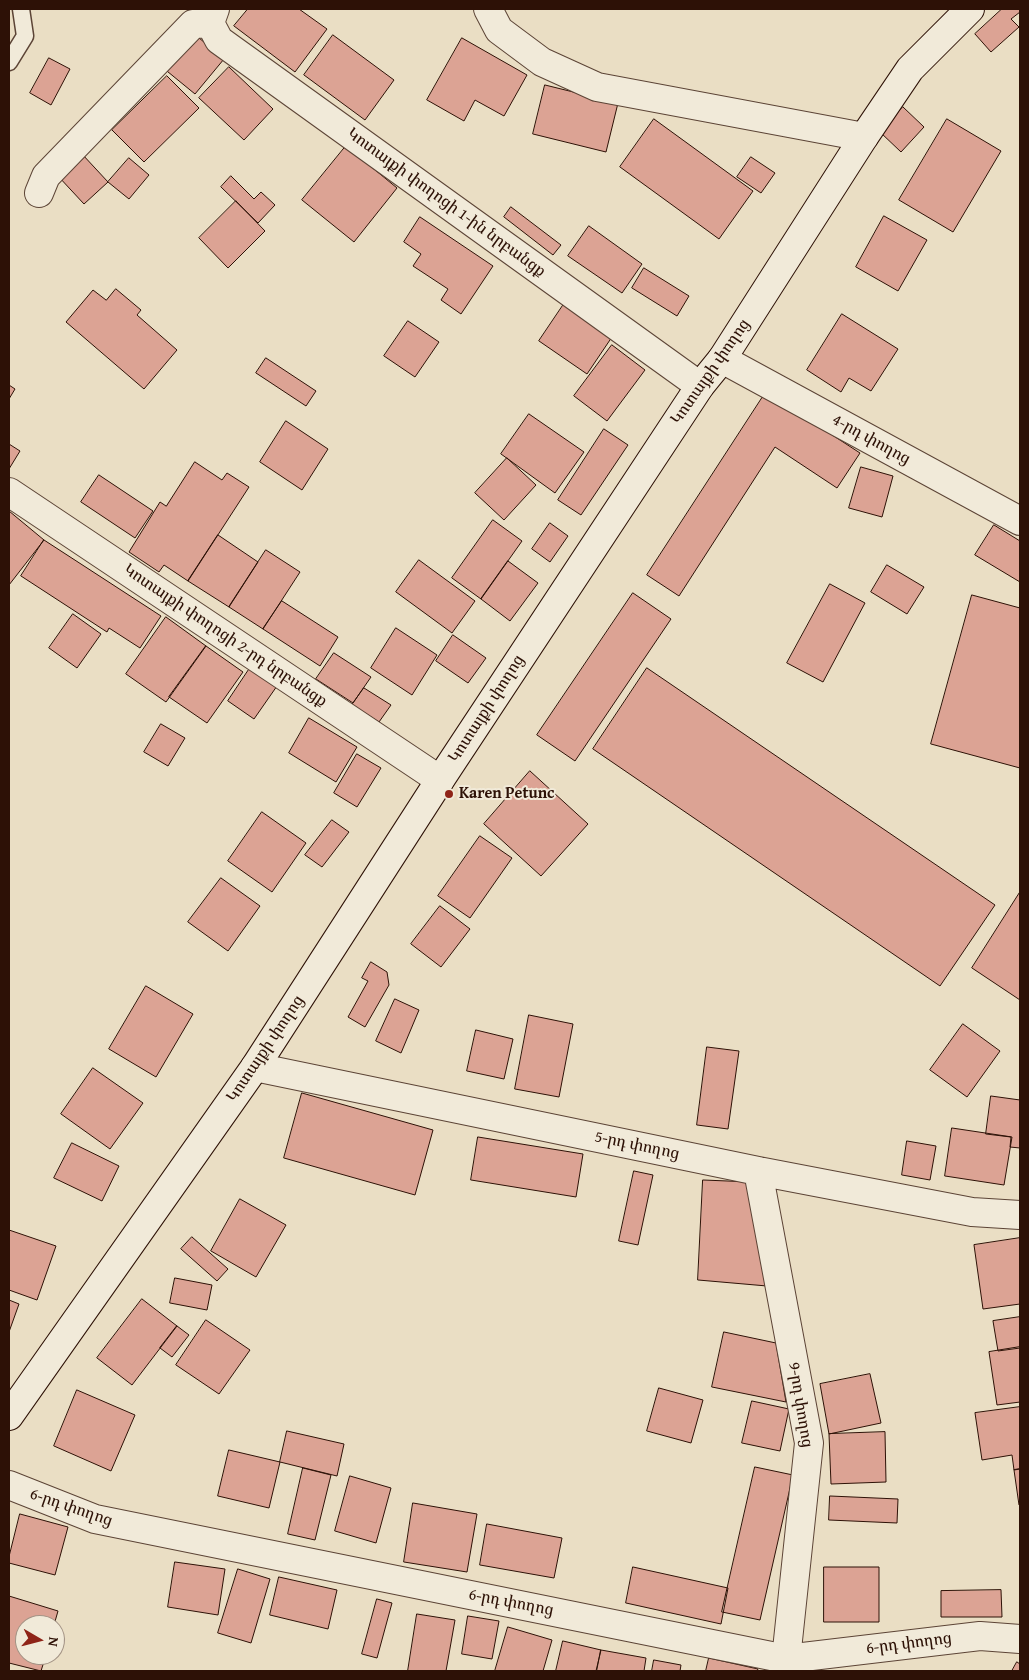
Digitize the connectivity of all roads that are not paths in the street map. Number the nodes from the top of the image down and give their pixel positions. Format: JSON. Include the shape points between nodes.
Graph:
{"nodes":[{"id":1,"x":22,"y":9,"type":"edge"},
{"id":2,"x":488,"y":9,"type":"edge"},
{"id":3,"x":970,"y":9,"type":"edge"},
{"id":4,"x":213,"y":16,"type":"edge"},
{"id":5,"x":9,"y":62,"type":"edge"},
{"id":6,"x":864,"y":137,"type":"junction"},
{"id":7,"x":39,"y":193,"type":"dead end"},
{"id":8,"x":722,"y":358,"type":"junction"},
{"id":9,"x":700,"y":386,"type":"junction"},
{"id":10,"x":9,"y":492,"type":"edge"},
{"id":11,"x":1020,"y":522,"type":"edge"},
{"id":12,"x":440,"y":780,"type":"junction"},
{"id":13,"x":255,"y":1067,"type":"junction"},
{"id":14,"x":758,"y":1171,"type":"junction"},
{"id":15,"x":1020,"y":1215,"type":"edge"},
{"id":16,"x":9,"y":1416,"type":"edge"},
{"id":17,"x":9,"y":1486,"type":"edge"},
{"id":18,"x":1020,"y":1639,"type":"edge"},
{"id":19,"x":784,"y":1665,"type":"edge"}],
"edges":[{"from":1,"to":5,"type":"lane","via":[[25,36]]},
{"from":2,"to":6,"type":"street","via":[[499,30],[542,62],[597,86]]},
{"from":3,"to":6,"type":"street","name":"Կոտայքի փողոց","via":[[910,69]]},
{"from":4,"to":7,"type":"street","via":[[193,24],[46,176]]},
{"from":4,"to":9,"type":"street","name":"Կոտայքի փողոցի 1-ին նրբանցք","via":[[219,40]]},
{"from":6,"to":8,"type":"street","name":"Կոտայքի փողոց"},
{"from":8,"to":9,"type":"street","name":"Կոտայքի փողոց"},
{"from":8,"to":11,"type":"street","name":"4-րդ փողոց"},
{"from":9,"to":12,"type":"street","name":"Կոտայքի փողոց"},
{"from":10,"to":12,"type":"street","name":"Կոտայքի փողոցի 2-րդ նրբանցք"},
{"from":12,"to":13,"type":"street","name":"Կոտայքի փողոց"},
{"from":13,"to":14,"type":"street","name":"5-րդ փողոց"},
{"from":13,"to":16,"type":"street","name":"Կոտայքի փողոց"},
{"from":14,"to":15,"type":"street","name":"5-րդ փողոց","via":[[972,1212]]},
{"from":14,"to":19,"type":"street","name":"9-րդ փողոց","via":[[809,1443]]},
{"from":17,"to":19,"type":"street","name":"6-րդ փողոց","via":[[95,1519]]},
{"from":18,"to":19,"type":"street","name":"6-րդ փողոց","via":[[980,1636]]}]}
